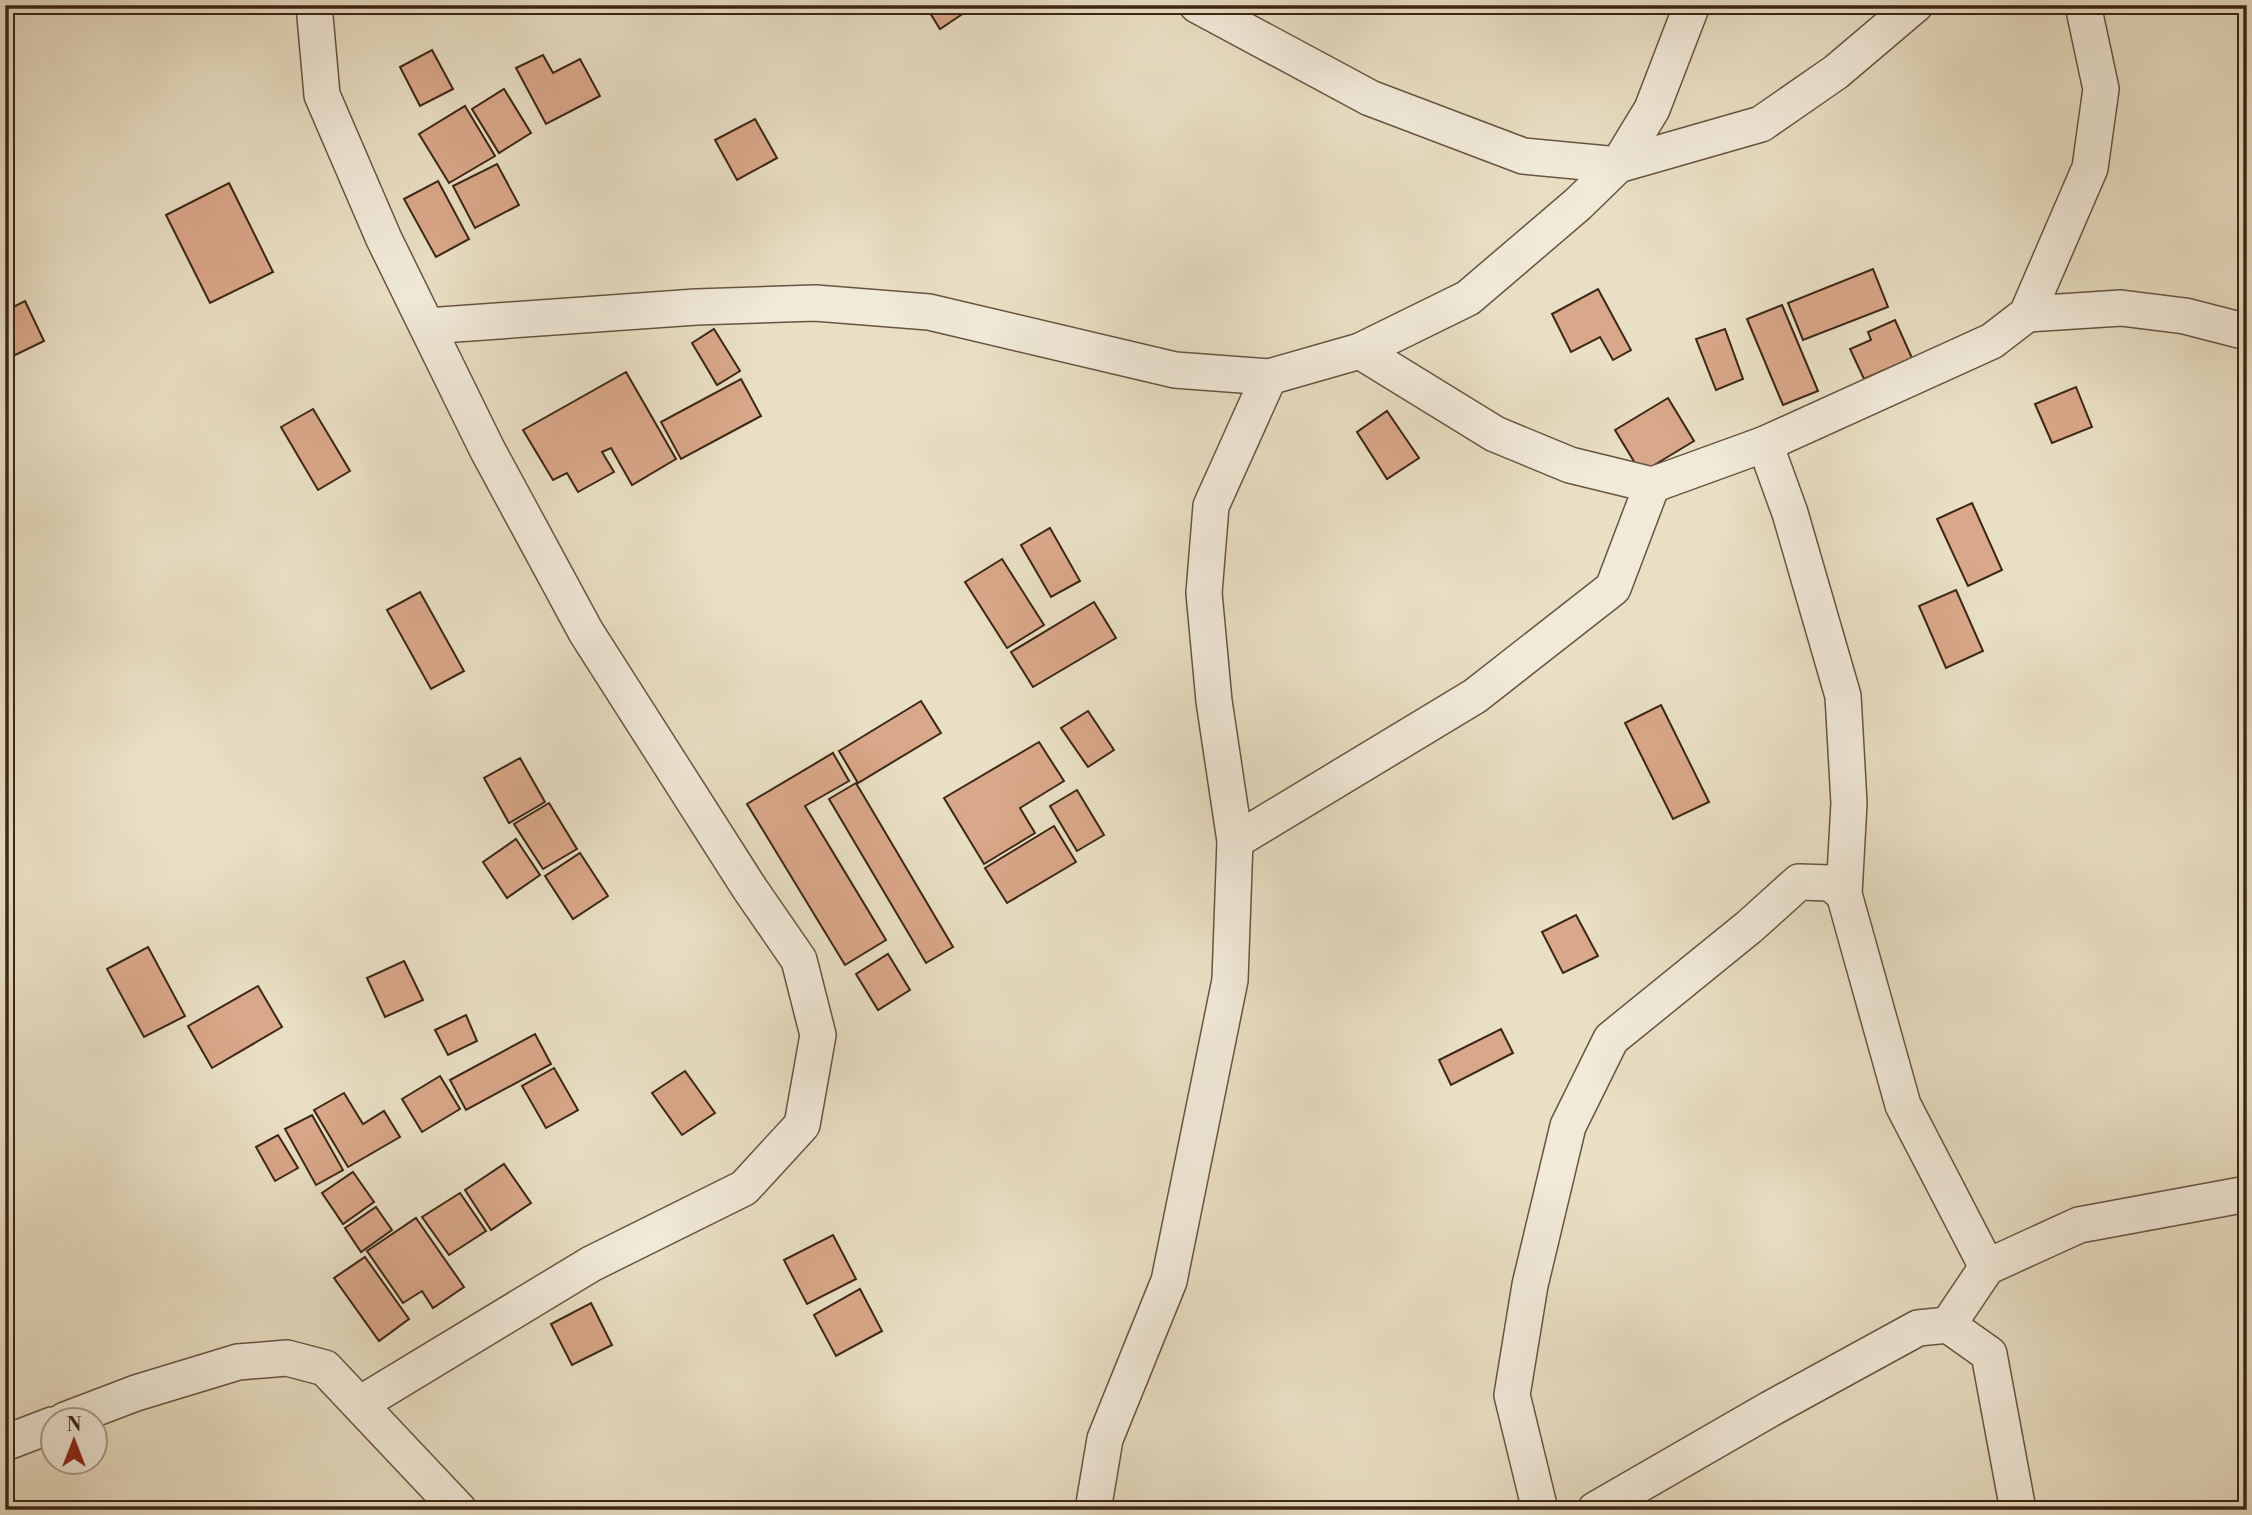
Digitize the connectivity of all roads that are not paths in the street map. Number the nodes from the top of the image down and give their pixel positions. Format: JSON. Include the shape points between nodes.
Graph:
{"nodes":[{"id":1,"x":314,"y":5,"type":"edge"},
{"id":2,"x":1197,"y":5,"type":"edge"},
{"id":3,"x":1692,"y":5,"type":"edge"},
{"id":4,"x":1915,"y":5,"type":"edge"},
{"id":5,"x":2083,"y":5,"type":"edge"},
{"id":6,"x":1618,"y":165,"type":"junction"},
{"id":7,"x":2027,"y":314,"type":"junction"},
{"id":8,"x":427,"y":326,"type":"junction"},
{"id":9,"x":2247,"y":332,"type":"edge"},
{"id":10,"x":1360,"y":351,"type":"junction"},
{"id":11,"x":1269,"y":377,"type":"junction"},
{"id":12,"x":1765,"y":444,"type":"junction"},
{"id":13,"x":1652,"y":485,"type":"junction"},
{"id":14,"x":1235,"y":841,"type":"junction"},
{"id":15,"x":1844,"y":894,"type":"junction"},
{"id":16,"x":2247,"y":1194,"type":"edge"},
{"id":17,"x":1987,"y":1267,"type":"junction"},
{"id":18,"x":1948,"y":1325,"type":"junction"},
{"id":19,"x":360,"y":1404,"type":"junction"},
{"id":20,"x":101,"y":1406,"type":"edge"},
{"id":21,"x":38,"y":1430,"type":"edge"},
{"id":22,"x":5,"y":1443,"type":"edge"},
{"id":23,"x":459,"y":1510,"type":"edge"},
{"id":24,"x":1093,"y":1510,"type":"edge"},
{"id":25,"x":1540,"y":1510,"type":"edge"},
{"id":26,"x":1595,"y":1510,"type":"edge"},
{"id":27,"x":2018,"y":1510,"type":"edge"}],
"edges":[{"from":1,"to":8,"type":"street","via":[[322,95]]},
{"from":2,"to":6,"type":"street","via":[[1395,108],[1523,156]]},
{"from":3,"to":6,"type":"street","via":[[1652,109]]},
{"from":4,"to":6,"type":"street","via":[[1836,72],[1761,124]]},
{"from":5,"to":7,"type":"street","via":[[2101,89],[2090,168]]},
{"from":6,"to":10,"type":"street","via":[[1468,298]]},
{"from":7,"to":9,"type":"street","via":[[2120,308],[2185,316]]},
{"from":7,"to":12,"type":"street","via":[[1992,341]]},
{"from":8,"to":11,"type":"street","via":[[815,303],[929,312],[1175,370]]},
{"from":8,"to":19,"type":"street","via":[[586,632],[799,960],[818,1035],[802,1125],[744,1188],[591,1264]]},
{"from":10,"to":11,"type":"street"},
{"from":10,"to":13,"type":"street","via":[[1494,434],[1570,465]]},
{"from":11,"to":14,"type":"street","via":[[1211,506],[1203,593]]},
{"from":12,"to":13,"type":"street"},
{"from":12,"to":15,"type":"street","via":[[1843,696],[1849,803]]},
{"from":13,"to":14,"type":"street","via":[[1613,588],[1475,696]]},
{"from":14,"to":24,"type":"street","via":[[1230,980],[1171,1268],[1105,1439]]},
{"from":15,"to":17,"type":"street","via":[[1903,1105]]},
{"from":15,"to":25,"type":"street","via":[[1829,883],[1799,883],[1611,1039],[1574,1113],[1530,1284],[1512,1395]]},
{"from":16,"to":17,"type":"street","via":[[2079,1225]]},
{"from":17,"to":18,"type":"street"},
{"from":18,"to":26,"type":"street","via":[[1918,1328]]},
{"from":18,"to":27,"type":"street","via":[[1989,1354]]},
{"from":19,"to":20,"type":"street","via":[[325,1367],[287,1358],[239,1362]]},
{"from":19,"to":23,"type":"street"},
{"from":21,"to":22,"type":"street"}]}
